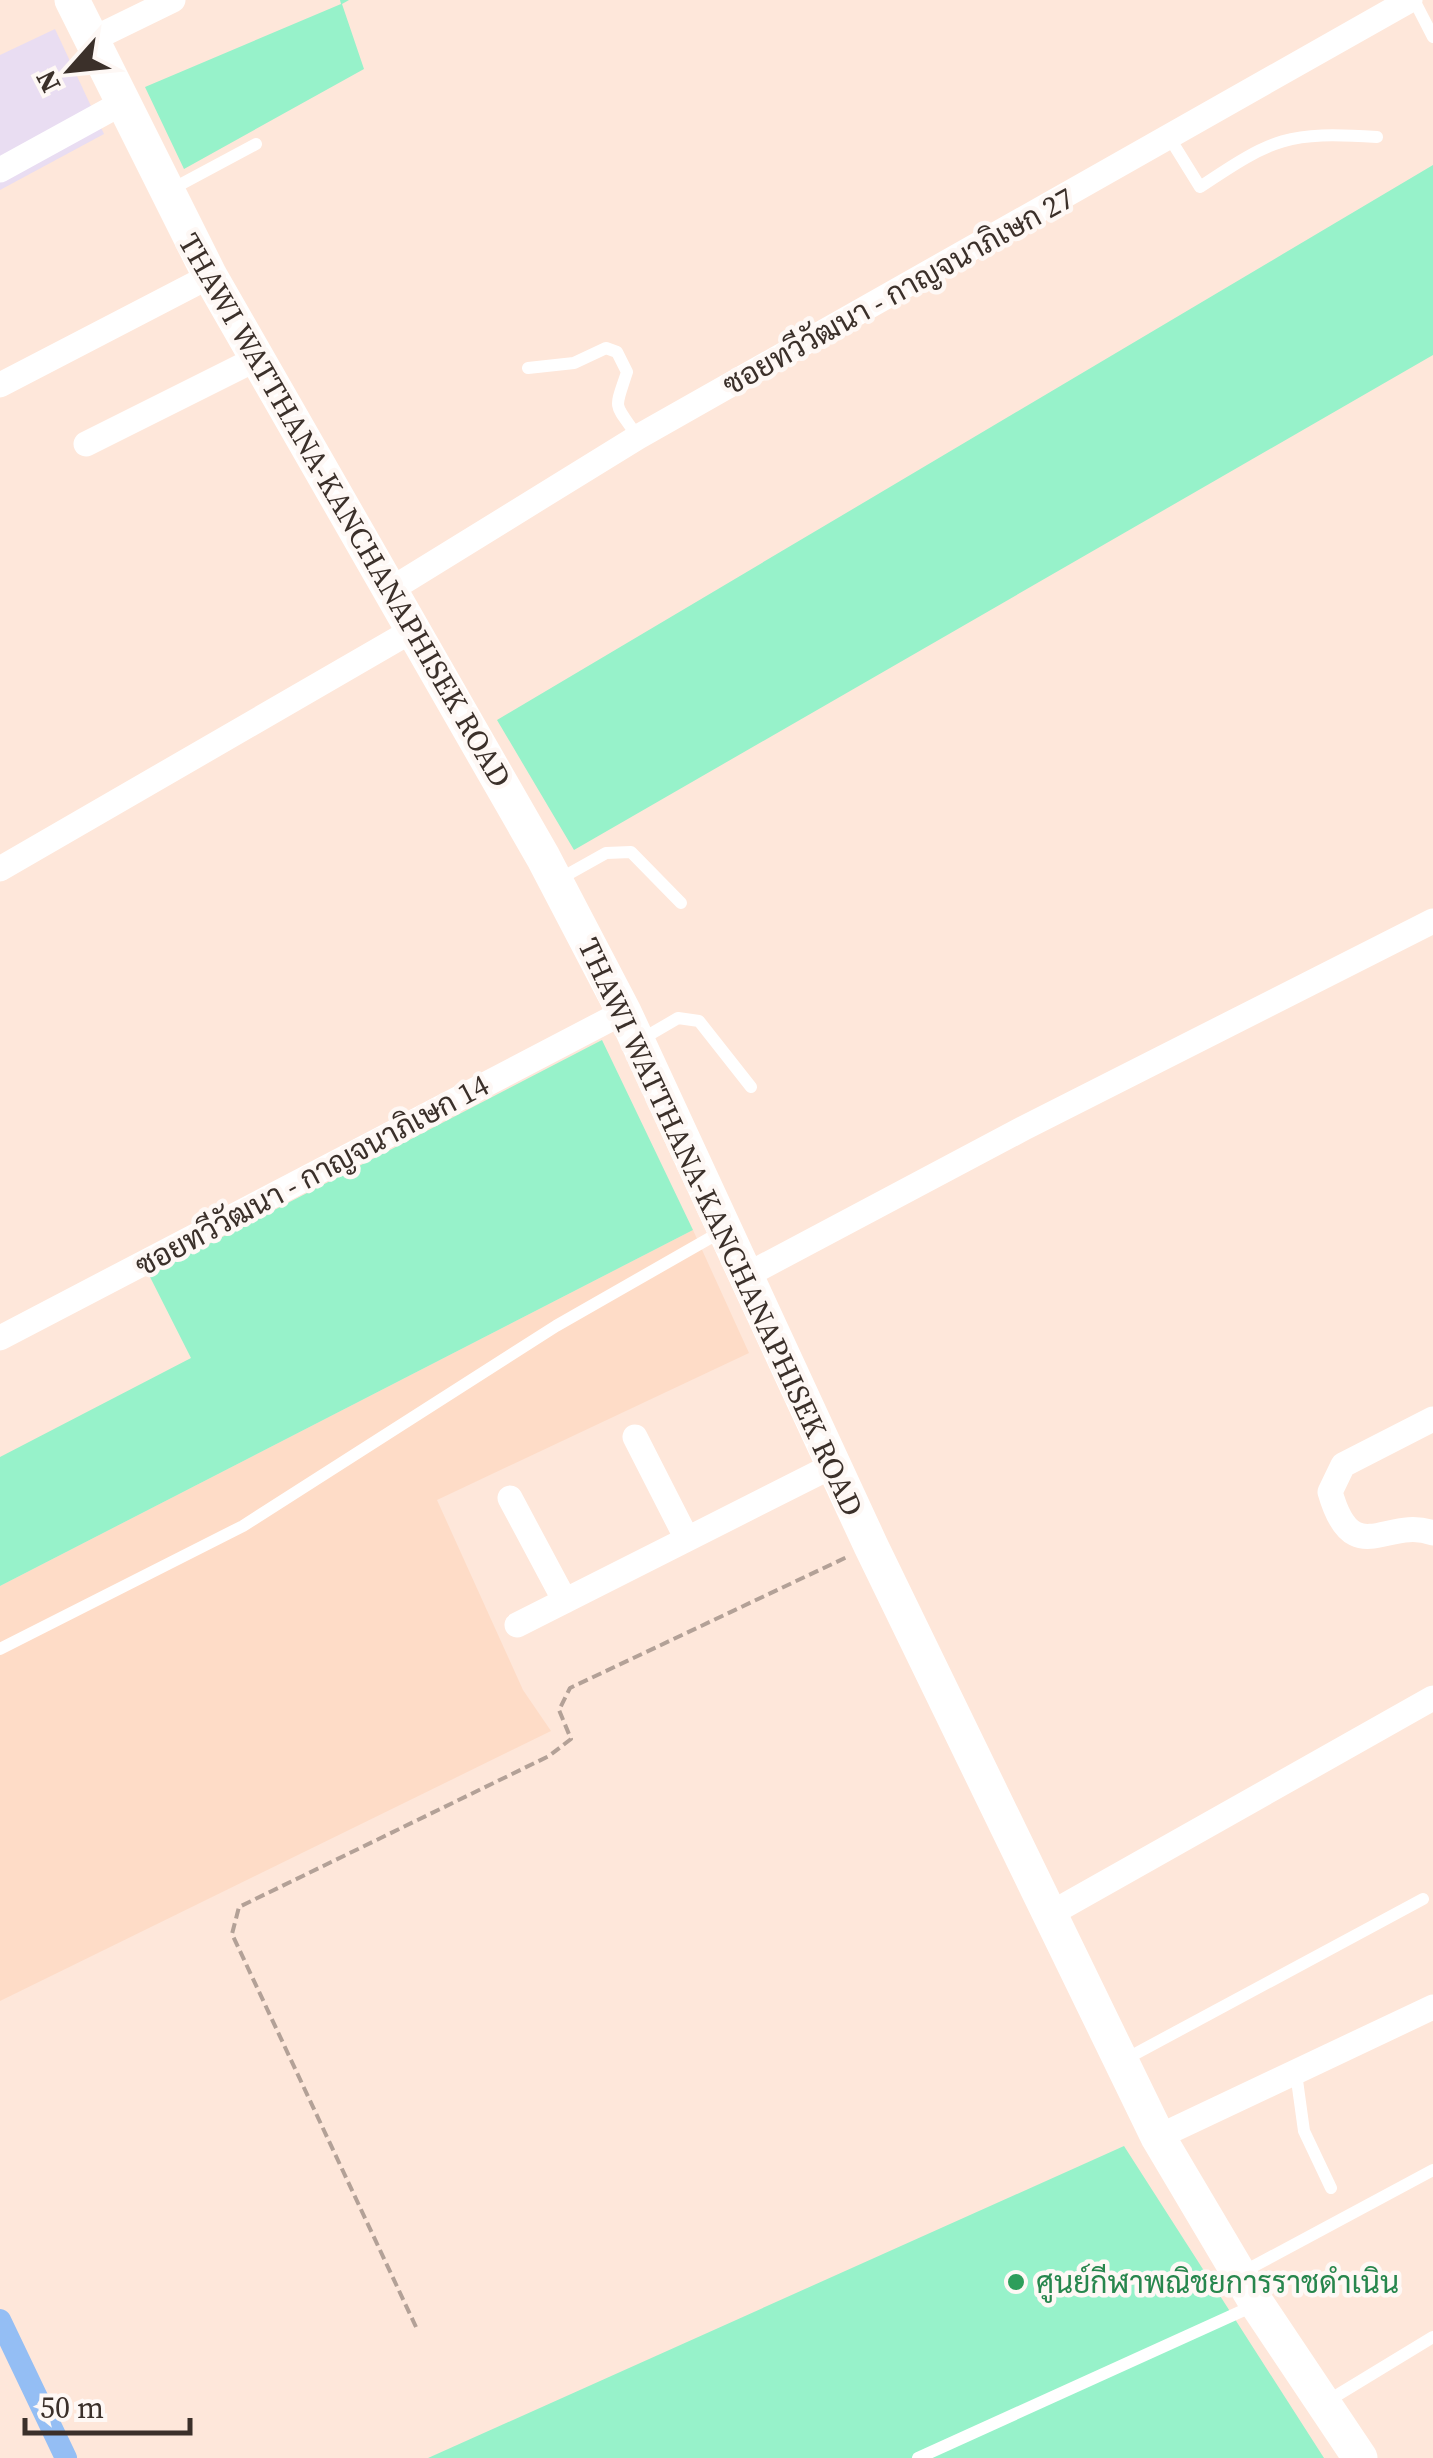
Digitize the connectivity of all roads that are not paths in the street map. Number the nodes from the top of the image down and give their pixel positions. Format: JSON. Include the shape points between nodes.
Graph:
{"nodes":[{"id":1,"x":72,"y":0,"type":"edge"},
{"id":2,"x":173,"y":0,"type":"edge"},
{"id":3,"x":1412,"y":0,"type":"edge"},
{"id":4,"x":1433,"y":37,"type":"edge"},
{"id":5,"x":91,"y":40,"type":"junction"},
{"id":6,"x":122,"y":104,"type":"junction"},
{"id":7,"x":1377,"y":136,"type":"dead end"},
{"id":8,"x":1169,"y":137,"type":"junction"},
{"id":9,"x":256,"y":144,"type":"dead end"},
{"id":10,"x":0,"y":170,"type":"edge"},
{"id":11,"x":165,"y":192,"type":"junction"},
{"id":12,"x":210,"y":276,"type":"junction"},
{"id":13,"x":258,"y":358,"type":"junction"},
{"id":14,"x":528,"y":368,"type":"dead end"},
{"id":15,"x":0,"y":384,"type":"edge"},
{"id":16,"x":638,"y":437,"type":"junction"},
{"id":17,"x":86,"y":444,"type":"dead end"},
{"id":18,"x":390,"y":590,"type":"junction"},
{"id":19,"x":414,"y":630,"type":"junction"},
{"id":20,"x":0,"y":869,"type":"edge"},
{"id":21,"x":556,"y":881,"type":"junction"},
{"id":22,"x":680,"y":902,"type":"dead end"},
{"id":23,"x":1433,"y":921,"type":"edge"},
{"id":24,"x":631,"y":1027,"type":"junction"},
{"id":25,"x":751,"y":1087,"type":"dead end"},
{"id":26,"x":726,"y":1229,"type":"junction"},
{"id":27,"x":747,"y":1275,"type":"junction"},
{"id":28,"x":0,"y":1338,"type":"edge"},
{"id":29,"x":1433,"y":1419,"type":"edge"},
{"id":30,"x":635,"y":1437,"type":"dead end"},
{"id":31,"x":834,"y":1465,"type":"junction"},
{"id":32,"x":510,"y":1498,"type":"dead end"},
{"id":33,"x":1433,"y":1534,"type":"edge"},
{"id":34,"x":687,"y":1539,"type":"junction"},
{"id":35,"x":565,"y":1601,"type":"junction"},
{"id":36,"x":516,"y":1625,"type":"dead end"},
{"id":37,"x":0,"y":1649,"type":"edge"},
{"id":38,"x":1433,"y":1698,"type":"edge"},
{"id":39,"x":1423,"y":1899,"type":"dead end"},
{"id":40,"x":1050,"y":1914,"type":"junction"},
{"id":41,"x":1433,"y":2007,"type":"edge"},
{"id":42,"x":1120,"y":2062,"type":"junction"},
{"id":43,"x":1296,"y":2073,"type":"junction"},
{"id":44,"x":1158,"y":2137,"type":"junction"},
{"id":45,"x":1433,"y":2170,"type":"edge"},
{"id":46,"x":1331,"y":2188,"type":"dead end"},
{"id":47,"x":1248,"y":2289,"type":"junction"},
{"id":48,"x":1433,"y":2337,"type":"edge"},
{"id":49,"x":1324,"y":2404,"type":"junction"},
{"id":50,"x":918,"y":2458,"type":"edge"},
{"id":51,"x":1360,"y":2458,"type":"edge"}],
"edges":[{"from":1,"to":5,"type":"street","name":"THAWI WATTHANA-KANCHANAPHISEK ROAD"},
{"from":2,"to":5,"type":"street"},
{"from":3,"to":4,"type":"lane"},
{"from":3,"to":8,"type":"street","name":"ซอยทวีวัฒนา - กาญจนาภิเษก 27"},
{"from":5,"to":6,"type":"street","name":"THAWI WATTHANA-KANCHANAPHISEK ROAD"},
{"from":6,"to":10,"type":"street"},
{"from":6,"to":11,"type":"street","name":"THAWI WATTHANA-KANCHANAPHISEK ROAD"},
{"from":7,"to":8,"type":"lane","via":[[1314,133],[1260,147],[1200,187]]},
{"from":8,"to":16,"type":"street","name":"ซอยทวีวัฒนา - กาญจนาภิเษก 27"},
{"from":9,"to":11,"type":"lane"},
{"from":11,"to":12,"type":"street","name":"THAWI WATTHANA-KANCHANAPHISEK ROAD"},
{"from":12,"to":13,"type":"street","name":"THAWI WATTHANA-KANCHANAPHISEK ROAD"},
{"from":12,"to":15,"type":"street"},
{"from":13,"to":17,"type":"street"},
{"from":13,"to":18,"type":"street","name":"THAWI WATTHANA-KANCHANAPHISEK ROAD"},
{"from":14,"to":16,"type":"lane","via":[[574,364],[606,348],[617,352],[627,372],[616,405]]},
{"from":16,"to":18,"type":"street","name":"ซอยทวีวัฒนา - กาญจนาภิเษก 27"},
{"from":18,"to":19,"type":"street","name":"THAWI WATTHANA-KANCHANAPHISEK ROAD"},
{"from":19,"to":20,"type":"street"},
{"from":19,"to":21,"type":"street","name":"THAWI WATTHANA-KANCHANAPHISEK ROAD"},
{"from":21,"to":22,"type":"lane","via":[[606,854],[630,852]]},
{"from":21,"to":24,"type":"street","name":"THAWI WATTHANA-KANCHANAPHISEK ROAD"},
{"from":23,"to":27,"type":"street"},
{"from":24,"to":25,"type":"lane","via":[[700,1021]]},
{"from":24,"to":26,"type":"street","name":"THAWI WATTHANA-KANCHANAPHISEK ROAD"},
{"from":24,"to":28,"type":"street","name":"ซอยทวีวัฒนา - กาญจนาภิเษก 14"},
{"from":26,"to":27,"type":"street","name":"THAWI WATTHANA-KANCHANAPHISEK ROAD"},
{"from":26,"to":37,"type":"lane","via":[[556,1326],[243,1526]]},
{"from":27,"to":31,"type":"street","name":"THAWI WATTHANA-KANCHANAPHISEK ROAD"},
{"from":29,"to":33,"type":"street","via":[[1342,1465],[1330,1492],[1338,1519],[1356,1534],[1375,1539],[1417,1528]]},
{"from":30,"to":34,"type":"street"},
{"from":31,"to":34,"type":"street"},
{"from":31,"to":40,"type":"street","name":"THAWI WATTHANA-KANCHANAPHISEK ROAD"},
{"from":32,"to":35,"type":"street"},
{"from":34,"to":35,"type":"street"},
{"from":35,"to":36,"type":"street"},
{"from":38,"to":40,"type":"street"},
{"from":39,"to":42,"type":"lane"},
{"from":40,"to":42,"type":"street","name":"THAWI WATTHANA-KANCHANAPHISEK ROAD"},
{"from":41,"to":43,"type":"street"},
{"from":42,"to":44,"type":"street","name":"THAWI WATTHANA-KANCHANAPHISEK ROAD"},
{"from":43,"to":44,"type":"street"},
{"from":43,"to":46,"type":"lane","via":[[1304,2131]]},
{"from":44,"to":47,"type":"street","name":"THAWI WATTHANA-KANCHANAPHISEK ROAD"},
{"from":45,"to":47,"type":"lane"},
{"from":47,"to":49,"type":"street","name":"THAWI WATTHANA-KANCHANAPHISEK ROAD"},
{"from":47,"to":50,"type":"lane"},
{"from":48,"to":49,"type":"lane"},
{"from":49,"to":51,"type":"street","name":"THAWI WATTHANA-KANCHANAPHISEK ROAD"}]}
